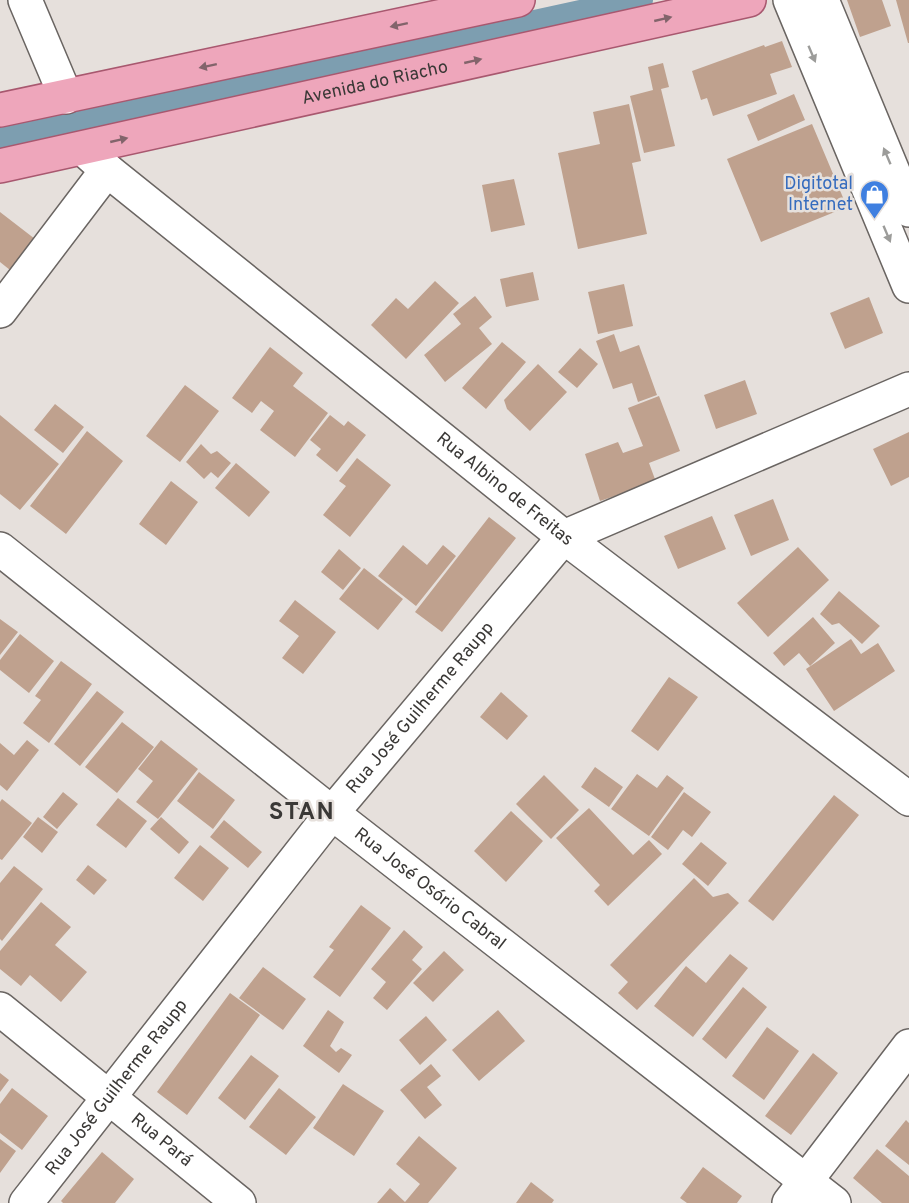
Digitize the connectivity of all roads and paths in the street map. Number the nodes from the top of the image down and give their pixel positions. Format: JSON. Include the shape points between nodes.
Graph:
{"nodes":[{"id":1,"x":25,"y":0,"type":"edge"},
{"id":2,"x":518,"y":0,"type":"edge"},
{"id":3,"x":749,"y":0,"type":"edge"},
{"id":4,"x":790,"y":0,"type":"edge"},
{"id":5,"x":822,"y":0,"type":"edge"},
{"id":6,"x":66,"y":97,"type":"junction"},
{"id":7,"x":5,"y":104,"type":"edge"},
{"id":8,"x":82,"y":148,"type":"junction"},
{"id":9,"x":0,"y":166,"type":"edge"},
{"id":10,"x":107,"y":170,"type":"junction"},
{"id":11,"x":909,"y":210,"type":"edge"},
{"id":12,"x":909,"y":286,"type":"edge"},
{"id":13,"x":0,"y":311,"type":"edge"},
{"id":14,"x":909,"y":389,"type":"edge"},
{"id":15,"x":564,"y":537,"type":"junction"},
{"id":16,"x":0,"y":549,"type":"edge"},
{"id":17,"x":909,"y":799,"type":"edge"},
{"id":18,"x":332,"y":813,"type":"junction"},
{"id":19,"x":0,"y":1009,"type":"edge"},
{"id":20,"x":909,"y":1046,"type":"edge"},
{"id":21,"x":110,"y":1098,"type":"junction"},
{"id":22,"x":798,"y":1192,"type":"edge"},
{"id":23,"x":26,"y":1203,"type":"edge"},
{"id":24,"x":239,"y":1203,"type":"edge"},
{"id":25,"x":834,"y":1203,"type":"edge"}],
"edges":[{"from":1,"to":6,"type":"street"},
{"from":2,"to":6,"type":"main road","one_way":true},
{"from":8,"to":3,"type":"main road","name":"Avenida do Riacho","one_way":true},
{"from":4,"to":12,"type":"street","one_way":true},
{"from":11,"to":5,"type":"street","one_way":true},
{"from":6,"to":7,"type":"main road"},
{"from":8,"to":9,"type":"main road","name":"Avenida do Riacho"},
{"from":8,"to":10,"type":"street","name":"Rua Albino de Freitas"},
{"from":10,"to":13,"type":"street"},
{"from":10,"to":15,"type":"street","name":"Rua Albino de Freitas"},
{"from":14,"to":15,"type":"street","name":"Rua José Guilherme Raupp"},
{"from":15,"to":17,"type":"street","name":"Rua Albino de Freitas"},
{"from":15,"to":18,"type":"street","name":"Rua José Guilherme Raupp"},
{"from":16,"to":18,"type":"street","name":"Rua José Osório Cabral"},
{"from":18,"to":21,"type":"street","name":"Rua José Guilherme Raupp"},
{"from":18,"to":22,"type":"street","name":"Rua José Osório Cabral"},
{"from":19,"to":21,"type":"street","name":"Rua Pará"},
{"from":20,"to":22,"type":"street"},
{"from":21,"to":23,"type":"street","name":"Rua José Guilherme Raupp"},
{"from":21,"to":24,"type":"street","name":"Rua Pará"},
{"from":22,"to":25,"type":"street","name":"Rua José Osório Cabral"}]}
